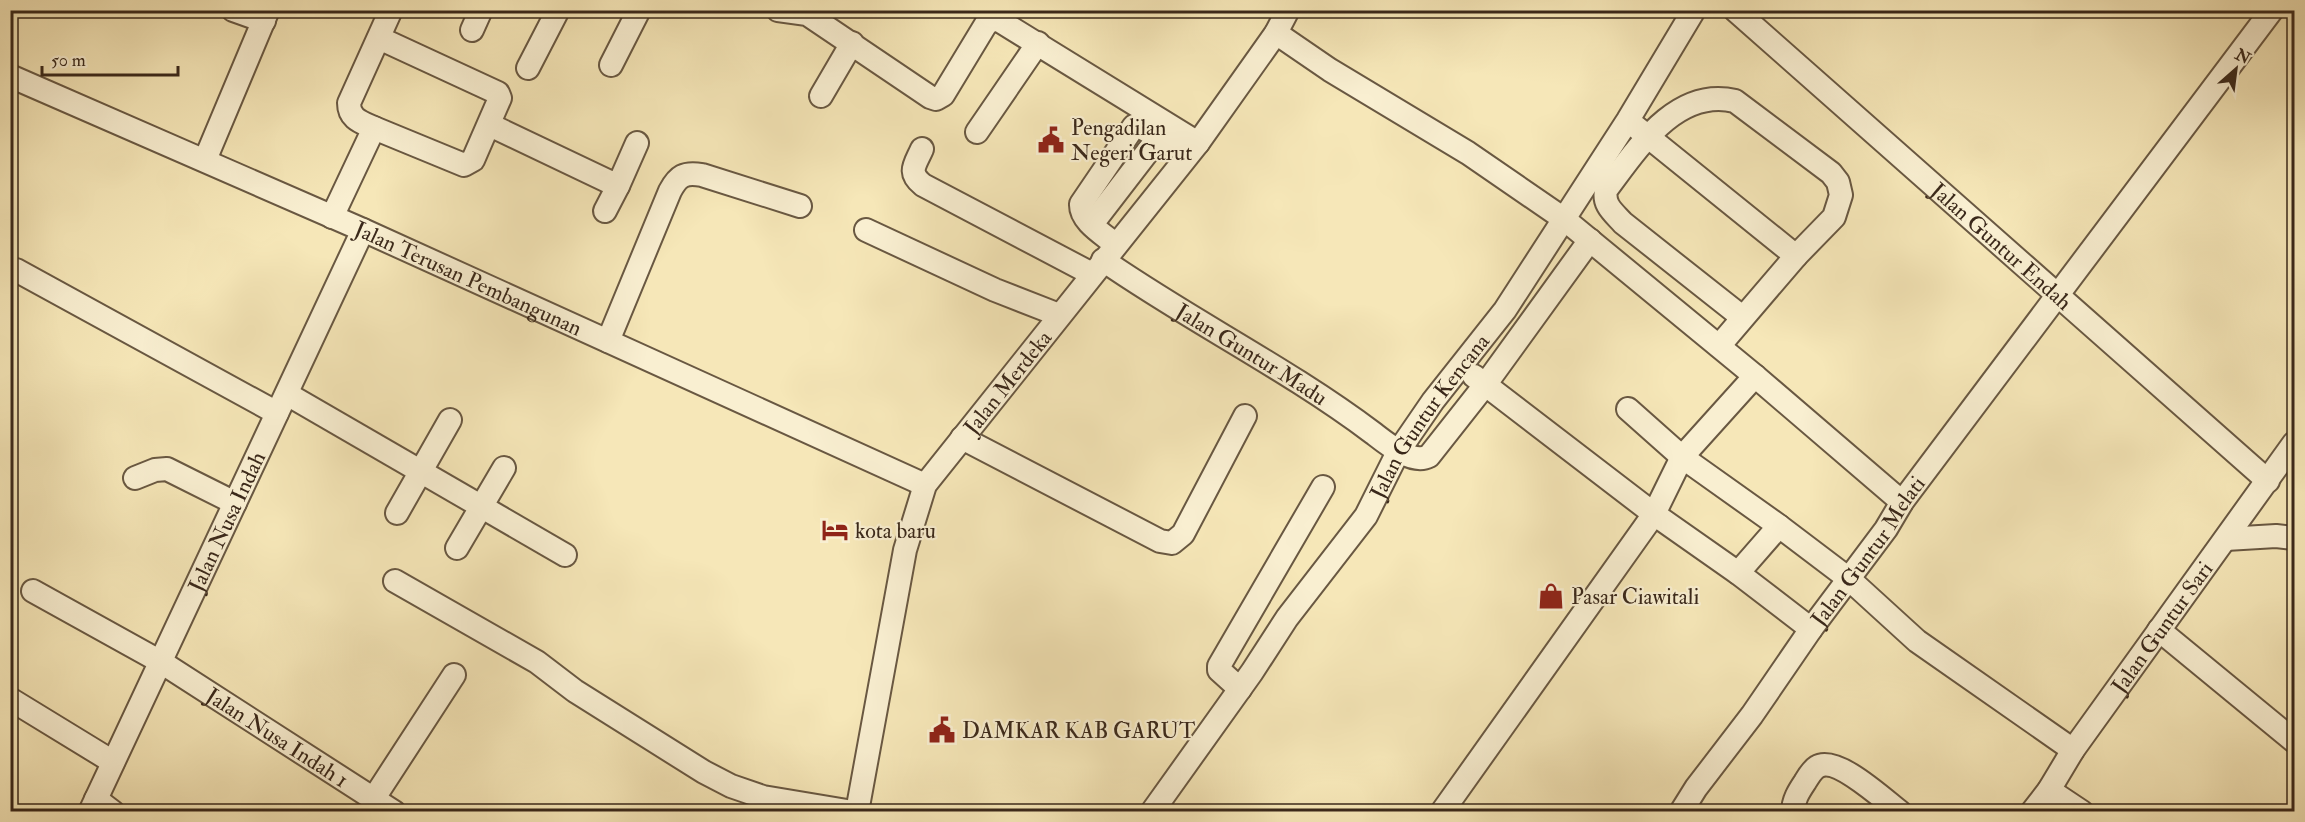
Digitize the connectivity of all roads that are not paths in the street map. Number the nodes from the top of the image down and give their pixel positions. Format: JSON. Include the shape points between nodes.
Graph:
{"nodes":[{"id":1,"x":233,"y":10,"type":"edge"},
{"id":2,"x":391,"y":10,"type":"edge"},
{"id":3,"x":558,"y":10,"type":"edge"},
{"id":4,"x":639,"y":10,"type":"edge"},
{"id":5,"x":778,"y":10,"type":"edge"},
{"id":6,"x":1288,"y":10,"type":"edge"},
{"id":7,"x":1694,"y":10,"type":"edge"},
{"id":8,"x":1735,"y":10,"type":"edge"},
{"id":9,"x":2272,"y":10,"type":"edge"},
{"id":10,"x":266,"y":16,"type":"edge"},
{"id":11,"x":1276,"y":33,"type":"junction"},
{"id":12,"x":379,"y":38,"type":"junction"},
{"id":13,"x":852,"y":43,"type":"junction"},
{"id":14,"x":1038,"y":43,"type":"junction"},
{"id":15,"x":610,"y":65,"type":"dead end"},
{"id":16,"x":528,"y":68,"type":"dead end"},
{"id":17,"x":10,"y":76,"type":"edge"},
{"id":18,"x":821,"y":96,"type":"dead end"},
{"id":19,"x":1628,"y":120,"type":"junction"},
{"id":20,"x":490,"y":125,"type":"junction"},
{"id":21,"x":374,"y":128,"type":"junction"},
{"id":22,"x":977,"y":132,"type":"dead end"},
{"id":23,"x":1646,"y":136,"type":"junction"},
{"id":24,"x":637,"y":143,"type":"dead end"},
{"id":25,"x":922,"y":149,"type":"dead end"},
{"id":26,"x":1193,"y":149,"type":"junction"},
{"id":27,"x":205,"y":160,"type":"junction"},
{"id":28,"x":618,"y":186,"type":"junction"},
{"id":29,"x":800,"y":206,"type":"dead end"},
{"id":30,"x":605,"y":211,"type":"dead end"},
{"id":31,"x":332,"y":217,"type":"junction"},
{"id":32,"x":1564,"y":219,"type":"junction"},
{"id":33,"x":363,"y":230,"type":"junction"},
{"id":34,"x":866,"y":230,"type":"dead end"},
{"id":35,"x":1590,"y":240,"type":"junction"},
{"id":36,"x":1796,"y":256,"type":"junction"},
{"id":37,"x":1104,"y":259,"type":"junction"},
{"id":38,"x":16,"y":270,"type":"dead end"},
{"id":39,"x":2058,"y":294,"type":"junction"},
{"id":40,"x":1059,"y":315,"type":"junction"},
{"id":41,"x":1742,"y":317,"type":"junction"},
{"id":42,"x":608,"y":341,"type":"junction"},
{"id":43,"x":1719,"y":346,"type":"junction"},
{"id":44,"x":1460,"y":366,"type":"junction"},
{"id":45,"x":1755,"y":375,"type":"junction"},
{"id":46,"x":1485,"y":385,"type":"junction"},
{"id":47,"x":282,"y":404,"type":"junction"},
{"id":48,"x":1628,"y":409,"type":"dead end"},
{"id":49,"x":1245,"y":416,"type":"dead end"},
{"id":50,"x":450,"y":420,"type":"dead end"},
{"id":51,"x":962,"y":438,"type":"junction"},
{"id":52,"x":2295,"y":443,"type":"edge"},
{"id":53,"x":1398,"y":452,"type":"junction"},
{"id":54,"x":1682,"y":457,"type":"junction"},
{"id":55,"x":504,"y":468,"type":"dead end"},
{"id":56,"x":422,"y":471,"type":"junction"},
{"id":57,"x":135,"y":478,"type":"dead end"},
{"id":58,"x":2268,"y":481,"type":"junction"},
{"id":59,"x":925,"y":485,"type":"junction"},
{"id":60,"x":1323,"y":487,"type":"dead end"},
{"id":61,"x":1902,"y":502,"type":"junction"},
{"id":62,"x":235,"y":503,"type":"junction"},
{"id":63,"x":481,"y":508,"type":"junction"},
{"id":64,"x":397,"y":513,"type":"dead end"},
{"id":65,"x":1654,"y":514,"type":"junction"},
{"id":66,"x":1779,"y":526,"type":"junction"},
{"id":67,"x":2295,"y":538,"type":"edge"},
{"id":68,"x":2226,"y":539,"type":"junction"},
{"id":69,"x":457,"y":548,"type":"dead end"},
{"id":70,"x":565,"y":555,"type":"dead end"},
{"id":71,"x":1738,"y":573,"type":"junction"},
{"id":72,"x":1849,"y":579,"type":"junction"},
{"id":73,"x":394,"y":580,"type":"dead end"},
{"id":74,"x":33,"y":591,"type":"dead end"},
{"id":75,"x":1811,"y":629,"type":"junction"},
{"id":76,"x":2159,"y":630,"type":"junction"},
{"id":77,"x":161,"y":662,"type":"junction"},
{"id":78,"x":454,"y":675,"type":"dead end"},
{"id":79,"x":1240,"y":689,"type":"junction"},
{"id":80,"x":10,"y":699,"type":"edge"},
{"id":81,"x":2295,"y":741,"type":"edge"},
{"id":82,"x":2073,"y":750,"type":"junction"},
{"id":83,"x":114,"y":762,"type":"junction"},
{"id":84,"x":2049,"y":790,"type":"junction"},
{"id":85,"x":374,"y":798,"type":"junction"},
{"id":86,"x":100,"y":807,"type":"edge"},
{"id":87,"x":394,"y":812,"type":"edge"},
{"id":88,"x":855,"y":812,"type":"edge"},
{"id":89,"x":1152,"y":812,"type":"edge"},
{"id":90,"x":1442,"y":812,"type":"edge"},
{"id":91,"x":1681,"y":812,"type":"edge"},
{"id":92,"x":1793,"y":812,"type":"edge"},
{"id":93,"x":1900,"y":812,"type":"edge"},
{"id":94,"x":2032,"y":812,"type":"edge"},
{"id":95,"x":2082,"y":812,"type":"edge"}],
"edges":[{"from":1,"to":10,"type":"street"},
{"from":2,"to":12,"type":"street"},
{"from":3,"to":16,"type":"street"},
{"from":4,"to":15,"type":"street"},
{"from":5,"to":13,"type":"street","via":[[807,14]]},
{"from":6,"to":11,"type":"street","name":"Jalan Merdeka"},
{"from":7,"to":19,"type":"street","name":"Jalan Guntur Kencana"},
{"from":8,"to":39,"type":"street","name":"Jalan Guntur Endah"},
{"from":9,"to":39,"type":"street","name":"Jalan Guntur Melati"},
{"from":10,"to":27,"type":"street"},
{"from":11,"to":26,"type":"street","name":"Jalan Merdeka"},
{"from":11,"to":32,"type":"street","via":[[1468,153]]},
{"from":12,"to":20,"type":"street","via":[[498,93],[500,98]]},
{"from":12,"to":21,"type":"street","via":[[349,103],[353,118]]},
{"from":13,"to":14,"type":"street","via":[[936,99],[943,95],[992,19]]},
{"from":13,"to":18,"type":"street"},
{"from":14,"to":22,"type":"street"},
{"from":14,"to":26,"type":"street"},
{"from":17,"to":27,"type":"street","name":"Jalan Terusan Pembangunan"},
{"from":19,"to":23,"type":"street"},
{"from":19,"to":32,"type":"street","name":"Jalan Guntur Kencana"},
{"from":20,"to":21,"type":"street","via":[[473,160],[464,165]]},
{"from":20,"to":28,"type":"street"},
{"from":21,"to":31,"type":"street"},
{"from":23,"to":36,"type":"street"},
{"from":23,"to":36,"type":"street","via":[[1691,104],[1720,97],[1736,101],[1831,173],[1841,195],[1833,217]]},
{"from":23,"to":41,"type":"street","via":[[1606,190],[1607,204],[1623,223]]},
{"from":24,"to":28,"type":"street"},
{"from":25,"to":37,"type":"street","via":[[913,171],[914,178],[923,185]]},
{"from":26,"to":37,"type":"street","name":"Jalan Merdeka"},
{"from":26,"to":37,"type":"street","via":[[1158,137],[1092,224]]},
{"from":27,"to":31,"type":"street","name":"Jalan Terusan Pembangunan"},
{"from":28,"to":30,"type":"street"},
{"from":29,"to":42,"type":"street","via":[[702,175],[679,176]]},
{"from":31,"to":33,"type":"street","name":"Jalan Terusan Pembangunan"},
{"from":32,"to":35,"type":"street"},
{"from":32,"to":44,"type":"street","name":"Jalan Guntur Kencana","via":[[1505,310]]},
{"from":33,"to":42,"type":"street","name":"Jalan Terusan Pembangunan"},
{"from":33,"to":47,"type":"street","name":"Jalan Nusa Indah"},
{"from":34,"to":40,"type":"street"},
{"from":35,"to":43,"type":"street"},
{"from":35,"to":46,"type":"street"},
{"from":36,"to":41,"type":"street"},
{"from":37,"to":40,"type":"street","name":"Jalan Merdeka"},
{"from":37,"to":53,"type":"street","name":"Jalan Guntur Madu","via":[[1150,292],[1331,402]]},
{"from":38,"to":47,"type":"street"},
{"from":39,"to":58,"type":"street","name":"Jalan Guntur Endah"},
{"from":39,"to":61,"type":"street","name":"Jalan Guntur Melati"},
{"from":40,"to":51,"type":"street","name":"Jalan Merdeka"},
{"from":41,"to":43,"type":"street"},
{"from":42,"to":59,"type":"street","name":"Jalan Terusan Pembangunan"},
{"from":43,"to":45,"type":"street"},
{"from":44,"to":46,"type":"street"},
{"from":44,"to":53,"type":"street","name":"Jalan Guntur Kencana"},
{"from":45,"to":54,"type":"street"},
{"from":45,"to":61,"type":"street"},
{"from":46,"to":53,"type":"street","via":[[1429,456]]},
{"from":46,"to":65,"type":"street"},
{"from":47,"to":56,"type":"street"},
{"from":47,"to":62,"type":"street","name":"Jalan Nusa Indah"},
{"from":48,"to":54,"type":"street"},
{"from":49,"to":51,"type":"street","via":[[1183,534],[1172,543],[1160,541]]},
{"from":50,"to":56,"type":"street"},
{"from":51,"to":59,"type":"street","name":"Jalan Merdeka"},
{"from":52,"to":58,"type":"street","name":"Jalan Guntur Sari"},
{"from":53,"to":79,"type":"street","name":"Jalan Guntur Kencana","via":[[1366,516],[1287,618]]},
{"from":54,"to":65,"type":"street"},
{"from":54,"to":66,"type":"street"},
{"from":55,"to":63,"type":"street"},
{"from":56,"to":63,"type":"street"},
{"from":56,"to":64,"type":"street"},
{"from":57,"to":62,"type":"street","via":[[167,469]]},
{"from":58,"to":68,"type":"street","name":"Jalan Guntur Sari"},
{"from":59,"to":88,"type":"street","name":"Jalan Merdeka","via":[[905,550]]},
{"from":60,"to":79,"type":"street","via":[[1219,666]]},
{"from":61,"to":72,"type":"street","name":"Jalan Guntur Melati"},
{"from":62,"to":77,"type":"street","name":"Jalan Nusa Indah"},
{"from":63,"to":69,"type":"street"},
{"from":63,"to":70,"type":"street"},
{"from":65,"to":71,"type":"street"},
{"from":65,"to":90,"type":"street"},
{"from":66,"to":71,"type":"street"},
{"from":66,"to":72,"type":"street"},
{"from":67,"to":68,"type":"street"},
{"from":68,"to":76,"type":"street","name":"Jalan Guntur Sari"},
{"from":71,"to":75,"type":"street"},
{"from":72,"to":75,"type":"street","name":"Jalan Guntur Melati"},
{"from":72,"to":82,"type":"street","via":[[1917,641]]},
{"from":73,"to":88,"type":"street","via":[[537,662],[575,691],[731,786],[763,797]]},
{"from":74,"to":77,"type":"street","name":"Jalan Nusa Indah 1"},
{"from":75,"to":91,"type":"street","name":"Jalan Guntur Melati"},
{"from":76,"to":81,"type":"street"},
{"from":76,"to":82,"type":"street","name":"Jalan Guntur Sari"},
{"from":77,"to":83,"type":"street","name":"Jalan Nusa Indah"},
{"from":77,"to":85,"type":"street","name":"Jalan Nusa Indah 1"},
{"from":78,"to":85,"type":"street"},
{"from":79,"to":89,"type":"street","name":"Jalan Guntur Kencana"},
{"from":80,"to":83,"type":"street"},
{"from":82,"to":84,"type":"street","name":"Jalan Guntur Sari"},
{"from":83,"to":86,"type":"street","name":"Jalan Nusa Indah"},
{"from":84,"to":94,"type":"street","name":"Jalan Guntur Sari"},
{"from":84,"to":95,"type":"street"},
{"from":85,"to":87,"type":"street","name":"Jalan Nusa Indah 1"},
{"from":92,"to":93,"type":"street","via":[[1796,796],[1814,770],[1827,764],[1841,768]]}]}
